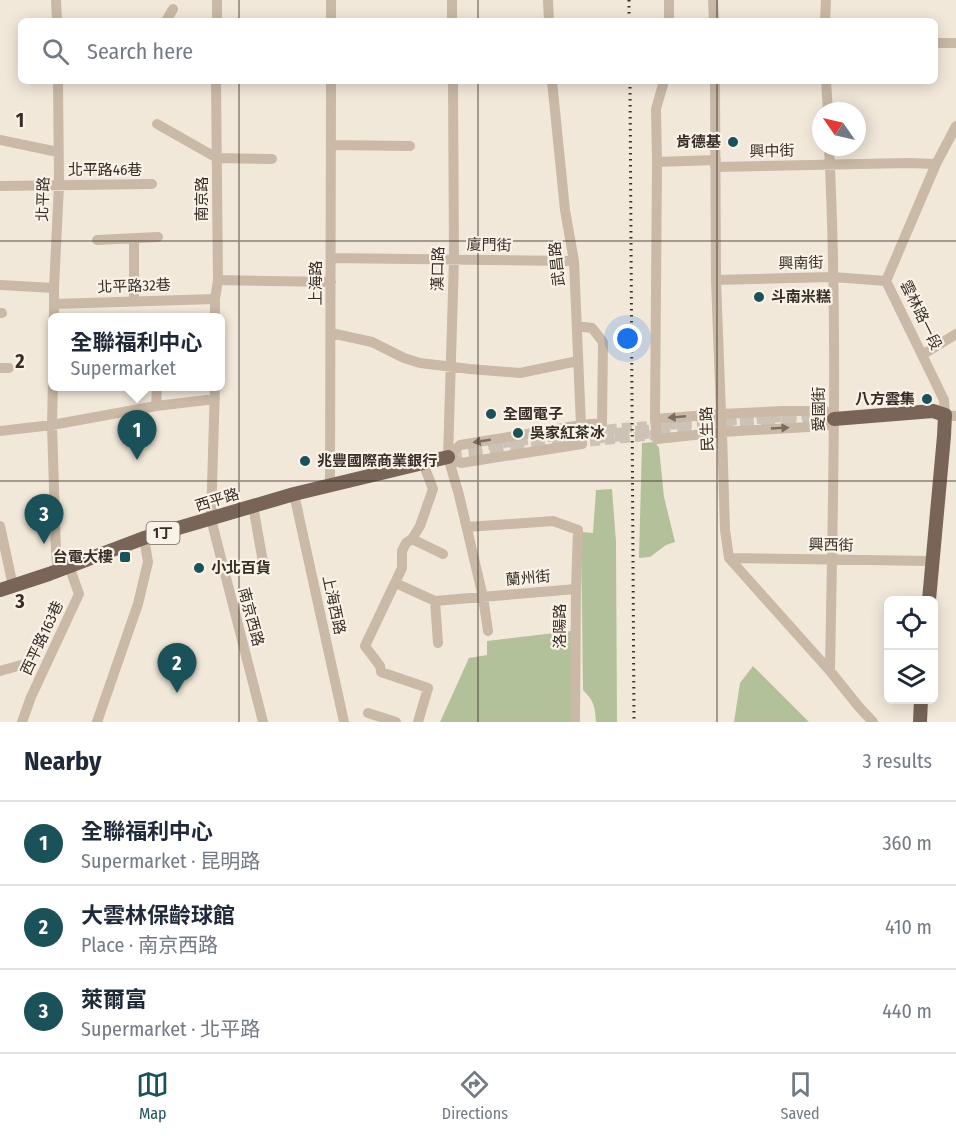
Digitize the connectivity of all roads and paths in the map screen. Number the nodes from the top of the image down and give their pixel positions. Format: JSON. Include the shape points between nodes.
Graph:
{"nodes":[{"id":1,"x":56,"y":0,"type":"edge"},
{"id":2,"x":217,"y":0,"type":"edge"},
{"id":3,"x":331,"y":0,"type":"edge"},
{"id":4,"x":452,"y":0,"type":"edge"},
{"id":5,"x":548,"y":0,"type":"edge"},
{"id":6,"x":669,"y":0,"type":"edge"},
{"id":7,"x":713,"y":0,"type":"edge"},
{"id":8,"x":826,"y":0,"type":"edge"},
{"id":9,"x":173,"y":9,"type":"dead end"},
{"id":10,"x":57,"y":18,"type":"edge"},
{"id":11,"x":168,"y":18,"type":"edge"},
{"id":12,"x":217,"y":18,"type":"edge"},
{"id":13,"x":331,"y":18,"type":"edge"},
{"id":14,"x":452,"y":18,"type":"edge"},
{"id":15,"x":549,"y":18,"type":"edge"},
{"id":16,"x":669,"y":18,"type":"edge"},
{"id":17,"x":714,"y":18,"type":"edge"},
{"id":18,"x":825,"y":18,"type":"edge"},
{"id":19,"x":938,"y":43,"type":"edge"},
{"id":20,"x":956,"y":43,"type":"edge"},
{"id":21,"x":58,"y":84,"type":"edge"},
{"id":22,"x":216,"y":84,"type":"edge"},
{"id":23,"x":331,"y":84,"type":"edge"},
{"id":24,"x":453,"y":84,"type":"edge"},
{"id":25,"x":552,"y":84,"type":"edge"},
{"id":26,"x":663,"y":84,"type":"edge"},
{"id":27,"x":715,"y":84,"type":"edge"},
{"id":28,"x":826,"y":84,"type":"edge"},
{"id":29,"x":827,"y":102,"type":"edge"},
{"id":30,"x":157,"y":124,"type":"dead end"},
{"id":31,"x":956,"y":126,"type":"edge"},
{"id":32,"x":0,"y":140,"type":"edge"},
{"id":33,"x":331,"y":146,"type":"junction"},
{"id":34,"x":410,"y":146,"type":"dead end"},
{"id":35,"x":58,"y":152,"type":"junction"},
{"id":36,"x":829,"y":156,"type":"edge"},
{"id":37,"x":217,"y":158,"type":"junction"},
{"id":38,"x":272,"y":159,"type":"dead end"},
{"id":39,"x":657,"y":162,"type":"junction"},
{"id":40,"x":716,"y":164,"type":"junction"},
{"id":41,"x":936,"y":164,"type":"junction"},
{"id":42,"x":830,"y":166,"type":"junction"},
{"id":43,"x":152,"y":184,"type":"dead end"},
{"id":44,"x":59,"y":185,"type":"junction"},
{"id":45,"x":0,"y":186,"type":"edge"},
{"id":46,"x":158,"y":237,"type":"dead end"},
{"id":47,"x":134,"y":239,"type":"junction"},
{"id":48,"x":97,"y":240,"type":"dead end"},
{"id":49,"x":331,"y":258,"type":"junction"},
{"id":50,"x":454,"y":259,"type":"junction"},
{"id":51,"x":574,"y":261,"type":"junction"},
{"id":52,"x":833,"y":277,"type":"junction"},
{"id":53,"x":218,"y":280,"type":"junction"},
{"id":54,"x":716,"y":280,"type":"junction"},
{"id":55,"x":886,"y":281,"type":"junction"},
{"id":56,"x":331,"y":282,"type":"junction"},
{"id":57,"x":0,"y":285,"type":"edge"},
{"id":58,"x":54,"y":288,"type":"junction"},
{"id":59,"x":215,"y":299,"type":"junction"},
{"id":60,"x":134,"y":301,"type":"junction"},
{"id":61,"x":54,"y":304,"type":"junction"},
{"id":62,"x":54,"y":313,"type":"edge"},
{"id":63,"x":215,"y":313,"type":"edge"},
{"id":64,"x":577,"y":326,"type":"junction"},
{"id":65,"x":331,"y":333,"type":"junction"},
{"id":66,"x":956,"y":334,"type":"edge"},
{"id":67,"x":922,"y":355,"type":"junction"},
{"id":68,"x":578,"y":361,"type":"junction"},
{"id":69,"x":451,"y":366,"type":"junction"},
{"id":70,"x":53,"y":391,"type":"edge"},
{"id":71,"x":157,"y":391,"type":"edge"},
{"id":72,"x":215,"y":391,"type":"edge"},
{"id":73,"x":215,"y":399,"type":"junction"},
{"id":74,"x":156,"y":406,"type":"junction"},
{"id":75,"x":721,"y":414,"type":"junction"},
{"id":76,"x":950,"y":415,"type":"edge"},
{"id":77,"x":655,"y":419,"type":"junction"},
{"id":78,"x":834,"y":419,"type":"junction"},
{"id":79,"x":52,"y":425,"type":"junction"},
{"id":80,"x":581,"y":425,"type":"junction"},
{"id":81,"x":0,"y":431,"type":"edge"},
{"id":82,"x":722,"y":432,"type":"junction"},
{"id":83,"x":582,"y":444,"type":"joint"},
{"id":84,"x":448,"y":457,"type":"junction"},
{"id":85,"x":423,"y":463,"type":"junction"},
{"id":86,"x":330,"y":485,"type":"junction"},
{"id":87,"x":294,"y":494,"type":"junction"},
{"id":88,"x":253,"y":506,"type":"junction"},
{"id":89,"x":211,"y":519,"type":"junction"},
{"id":90,"x":0,"y":526,"type":"edge"},
{"id":91,"x":467,"y":527,"type":"junction"},
{"id":92,"x":144,"y":538,"type":"junction"},
{"id":93,"x":412,"y":539,"type":"junction"},
{"id":94,"x":443,"y":554,"type":"dead end"},
{"id":95,"x":729,"y":558,"type":"junction"},
{"id":96,"x":831,"y":561,"type":"junction"},
{"id":97,"x":932,"y":561,"type":"junction"},
{"id":98,"x":263,"y":562,"type":"dead end"},
{"id":99,"x":63,"y":568,"type":"junction"},
{"id":100,"x":402,"y":586,"type":"dead end"},
{"id":101,"x":7,"y":588,"type":"edge"},
{"id":102,"x":576,"y":589,"type":"junction"},
{"id":103,"x":929,"y":596,"type":"edge"},
{"id":104,"x":483,"y":597,"type":"junction"},
{"id":105,"x":435,"y":601,"type":"junction"},
{"id":106,"x":488,"y":631,"type":"dead end"},
{"id":107,"x":438,"y":643,"type":"dead end"},
{"id":108,"x":25,"y":664,"type":"dead end"},
{"id":109,"x":0,"y":671,"type":"edge"},
{"id":110,"x":830,"y":671,"type":"junction"},
{"id":111,"x":921,"y":704,"type":"edge"},
{"id":112,"x":368,"y":713,"type":"dead end"},
{"id":113,"x":22,"y":722,"type":"edge"},
{"id":114,"x":97,"y":722,"type":"edge"},
{"id":115,"x":263,"y":722,"type":"edge"},
{"id":116,"x":344,"y":722,"type":"edge"},
{"id":117,"x":396,"y":722,"type":"edge"},
{"id":118,"x":418,"y":722,"type":"edge"},
{"id":119,"x":575,"y":722,"type":"edge"},
{"id":120,"x":873,"y":722,"type":"edge"},
{"id":121,"x":920,"y":722,"type":"edge"}],
"edges":[{"from":1,"to":10,"type":"street"},
{"from":2,"to":12,"type":"street"},
{"from":3,"to":13,"type":"street"},
{"from":4,"to":14,"type":"street"},
{"from":5,"to":15,"type":"street"},
{"from":6,"to":16,"type":"street"},
{"from":7,"to":17,"type":"street"},
{"from":8,"to":18,"type":"street"},
{"from":9,"to":11,"type":"street"},
{"from":19,"to":20,"type":"street"},
{"from":21,"to":35,"type":"street","name":"北平路"},
{"from":22,"to":37,"type":"street","name":"南京路"},
{"from":23,"to":33,"type":"street","name":"上海路"},
{"from":24,"to":50,"type":"street","name":"漢口路"},
{"from":25,"to":51,"type":"street","name":"武昌路"},
{"from":26,"to":39,"type":"street","via":[[656,110]]},
{"from":27,"to":40,"type":"street","name":"民生路"},
{"from":28,"to":29,"type":"street"},
{"from":30,"to":37,"type":"street"},
{"from":31,"to":41,"type":"street","name":"雲林路一段"},
{"from":32,"to":35,"type":"street"},
{"from":33,"to":34,"type":"street"},
{"from":33,"to":49,"type":"street","name":"上海路"},
{"from":35,"to":44,"type":"street","name":"北平路"},
{"from":36,"to":42,"type":"street","name":"愛國街"},
{"from":37,"to":38,"type":"street"},
{"from":37,"to":53,"type":"street","name":"南京路"},
{"from":39,"to":40,"type":"street","name":"興中街"},
{"from":39,"to":77,"type":"street"},
{"from":40,"to":42,"type":"street","name":"興中街"},
{"from":40,"to":54,"type":"street","name":"民生路"},
{"from":41,"to":42,"type":"street","name":"興中街"},
{"from":41,"to":55,"type":"street","name":"雲林路一段"},
{"from":42,"to":52,"type":"street","name":"愛國街"},
{"from":43,"to":44,"type":"street","name":"北平路46巷"},
{"from":44,"to":45,"type":"street","name":"北平路46巷"},
{"from":44,"to":58,"type":"street","name":"北平路"},
{"from":46,"to":47,"type":"street"},
{"from":47,"to":48,"type":"street"},
{"from":47,"to":60,"type":"street"},
{"from":49,"to":50,"type":"street","name":"廈門街"},
{"from":49,"to":56,"type":"street","name":"上海路"},
{"from":50,"to":51,"type":"street","name":"廈門街"},
{"from":50,"to":69,"type":"street","name":"漢口路"},
{"from":51,"to":64,"type":"street","name":"武昌路"},
{"from":52,"to":54,"type":"street","name":"興南街"},
{"from":52,"to":55,"type":"street","name":"興南街"},
{"from":52,"to":78,"type":"street","name":"愛國街"},
{"from":53,"to":56,"type":"street"},
{"from":53,"to":59,"type":"street","name":"南京路"},
{"from":54,"to":75,"type":"street","name":"民生路"},
{"from":55,"to":67,"type":"street","name":"雲林路一段"},
{"from":56,"to":65,"type":"street","name":"上海路"},
{"from":57,"to":58,"type":"street"},
{"from":58,"to":61,"type":"street","name":"北平路"},
{"from":59,"to":60,"type":"street","name":"北平路32巷"},
{"from":59,"to":63,"type":"street","name":"南京路"},
{"from":60,"to":61,"type":"street","name":"北平路32巷"},
{"from":61,"to":62,"type":"street","name":"北平路"},
{"from":64,"to":68,"type":"street","name":"武昌路"},
{"from":64,"to":80,"type":"street","name":"西平路","via":[[592,327],[603,342],[602,423]]},
{"from":65,"to":69,"type":"street","via":[[372,342],[420,363]]},
{"from":65,"to":86,"type":"street","name":"上海路"},
{"from":66,"to":67,"type":"street"},
{"from":67,"to":76,"type":"street","name":"雲林路一段"},
{"from":68,"to":69,"type":"street","via":[[520,373]]},
{"from":68,"to":80,"type":"street","name":"武昌路"},
{"from":69,"to":84,"type":"street","name":"漢口路"},
{"from":70,"to":79,"type":"street"},
{"from":71,"to":74,"type":"street"},
{"from":72,"to":73,"type":"street"},
{"from":73,"to":74,"type":"street"},
{"from":73,"to":89,"type":"street"},
{"from":74,"to":79,"type":"street"},
{"from":75,"to":77,"type":"street","one_way":true},
{"from":75,"to":78,"type":"street","via":[[825,411]]},
{"from":75,"to":82,"type":"street","name":"民生路","bridge":true},
{"from":76,"to":78,"type":"main road","via":[[933,411]]},
{"from":76,"to":97,"type":"main road","name":"雲林路一段"},
{"from":77,"to":82,"type":"street","bridge":true,"via":[[657,439]]},
{"from":82,"to":78,"type":"street","one_way":true,"via":[[825,426]]},
{"from":78,"to":96,"type":"street","name":"愛國街"},
{"from":79,"to":81,"type":"street"},
{"from":79,"to":99,"type":"street"},
{"from":80,"to":83,"type":"street","name":"武昌路","bridge":true},
{"from":80,"to":84,"type":"street","name":"西平路","one_way":true,"via":[[460,445]]},
{"from":82,"to":95,"type":"street","name":"民生路"},
{"from":83,"to":84,"type":"street","name":"西平路","via":[[461,463]]},
{"from":84,"to":85,"type":"main road","name":"西平路","number":"1丁"},
{"from":84,"to":91,"type":"street"},
{"from":85,"to":86,"type":"main road","name":"西平路","number":"1丁"},
{"from":85,"to":93,"type":"street","via":[[433,489]]},
{"from":86,"to":87,"type":"main road","name":"西平路","number":"1丁"},
{"from":87,"to":88,"type":"main road","name":"西平路","number":"1丁"},
{"from":87,"to":116,"type":"street","name":"上海西路"},
{"from":88,"to":89,"type":"main road","name":"西平路","number":"1丁"},
{"from":88,"to":98,"type":"street"},
{"from":89,"to":92,"type":"main road","name":"西平路","number":"1丁"},
{"from":89,"to":115,"type":"street","name":"南京西路"},
{"from":90,"to":101,"type":"street"},
{"from":91,"to":102,"type":"street","name":"洛陽路","via":[[553,521],[578,531]]},
{"from":91,"to":104,"type":"street"},
{"from":92,"to":99,"type":"main road","name":"西平路","number":"1丁"},
{"from":92,"to":114,"type":"street","via":[[148,562],[138,604]]},
{"from":93,"to":94,"type":"street"},
{"from":93,"to":118,"type":"street","via":[[402,551],[402,568],[365,646],[381,672],[428,688]]},
{"from":95,"to":96,"type":"street","name":"興西街"},
{"from":95,"to":110,"type":"street"},
{"from":96,"to":97,"type":"street","name":"興西街"},
{"from":96,"to":110,"type":"street","name":"愛國街"},
{"from":97,"to":103,"type":"main road","name":"雲林路一段"},
{"from":99,"to":101,"type":"main road","name":"西平路","number":"1丁"},
{"from":99,"to":113,"type":"street","name":"西平路163巷","via":[[79,594]]},
{"from":100,"to":105,"type":"street"},
{"from":102,"to":104,"type":"street","name":"蘭州街"},
{"from":102,"to":119,"type":"street","name":"洛陽路"},
{"from":104,"to":105,"type":"street","name":"蘭州街"},
{"from":104,"to":106,"type":"street"},
{"from":105,"to":107,"type":"street"},
{"from":108,"to":109,"type":"street"},
{"from":110,"to":120,"type":"street"},
{"from":111,"to":121,"type":"main road"},
{"from":112,"to":117,"type":"street"}]}
